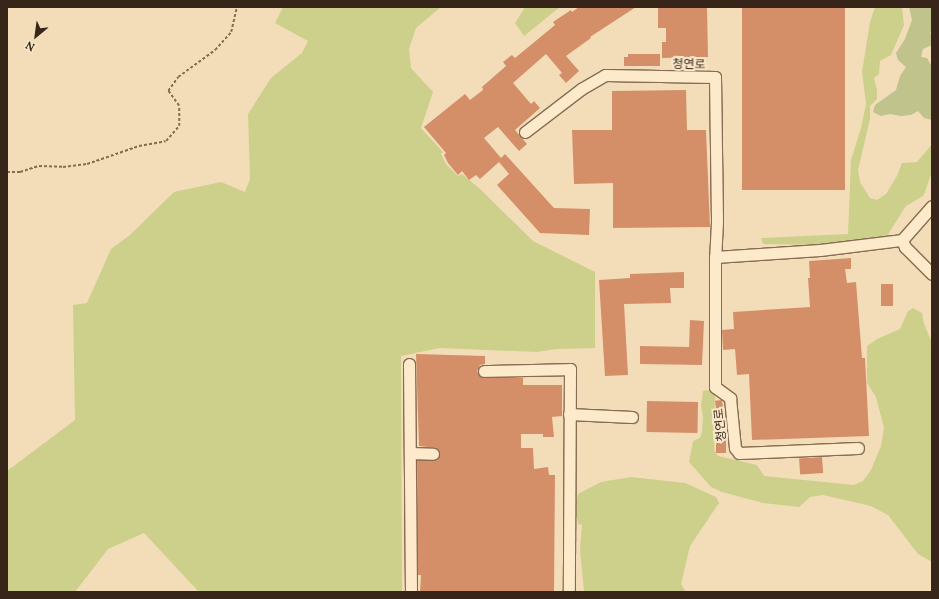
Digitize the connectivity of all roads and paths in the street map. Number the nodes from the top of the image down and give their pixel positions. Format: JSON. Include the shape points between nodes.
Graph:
{"nodes":[{"id":1,"x":237,"y":7,"type":"edge"},
{"id":2,"x":525,"y":132,"type":"dead end"},
{"id":3,"x":7,"y":172,"type":"edge"},
{"id":4,"x":932,"y":206,"type":"edge"},
{"id":5,"x":902,"y":240,"type":"junction"},
{"id":6,"x":716,"y":257,"type":"junction"},
{"id":7,"x":932,"y":274,"type":"edge"},
{"id":8,"x":409,"y":364,"type":"dead end"},
{"id":9,"x":484,"y":371,"type":"dead end"},
{"id":10,"x":569,"y":414,"type":"junction"},
{"id":11,"x":632,"y":416,"type":"dead end"},
{"id":12,"x":858,"y":448,"type":"dead end"},
{"id":13,"x":410,"y":453,"type":"junction"},
{"id":14,"x":433,"y":454,"type":"dead end"},
{"id":15,"x":411,"y":592,"type":"edge"},
{"id":16,"x":569,"y":592,"type":"edge"}],
"edges":[{"from":1,"to":3,"type":"path","via":[[231,32],[215,50],[178,77],[168,90],[180,106],[179,126],[166,141],[139,146],[87,164],[39,166],[20,172]]},
{"from":2,"to":6,"type":"street","name":"청연로","via":[[581,89],[604,75],[715,77]]},
{"from":4,"to":5,"type":"street"},
{"from":5,"to":6,"type":"street","via":[[820,250]]},
{"from":5,"to":7,"type":"street"},
{"from":6,"to":12,"type":"street","name":"청연로","via":[[715,388],[730,398],[735,448],[739,454]]},
{"from":8,"to":13,"type":"street"},
{"from":9,"to":10,"type":"street","via":[[570,370]]},
{"from":10,"to":11,"type":"street"},
{"from":10,"to":16,"type":"street"},
{"from":13,"to":14,"type":"street"},
{"from":13,"to":15,"type":"street"}]}
